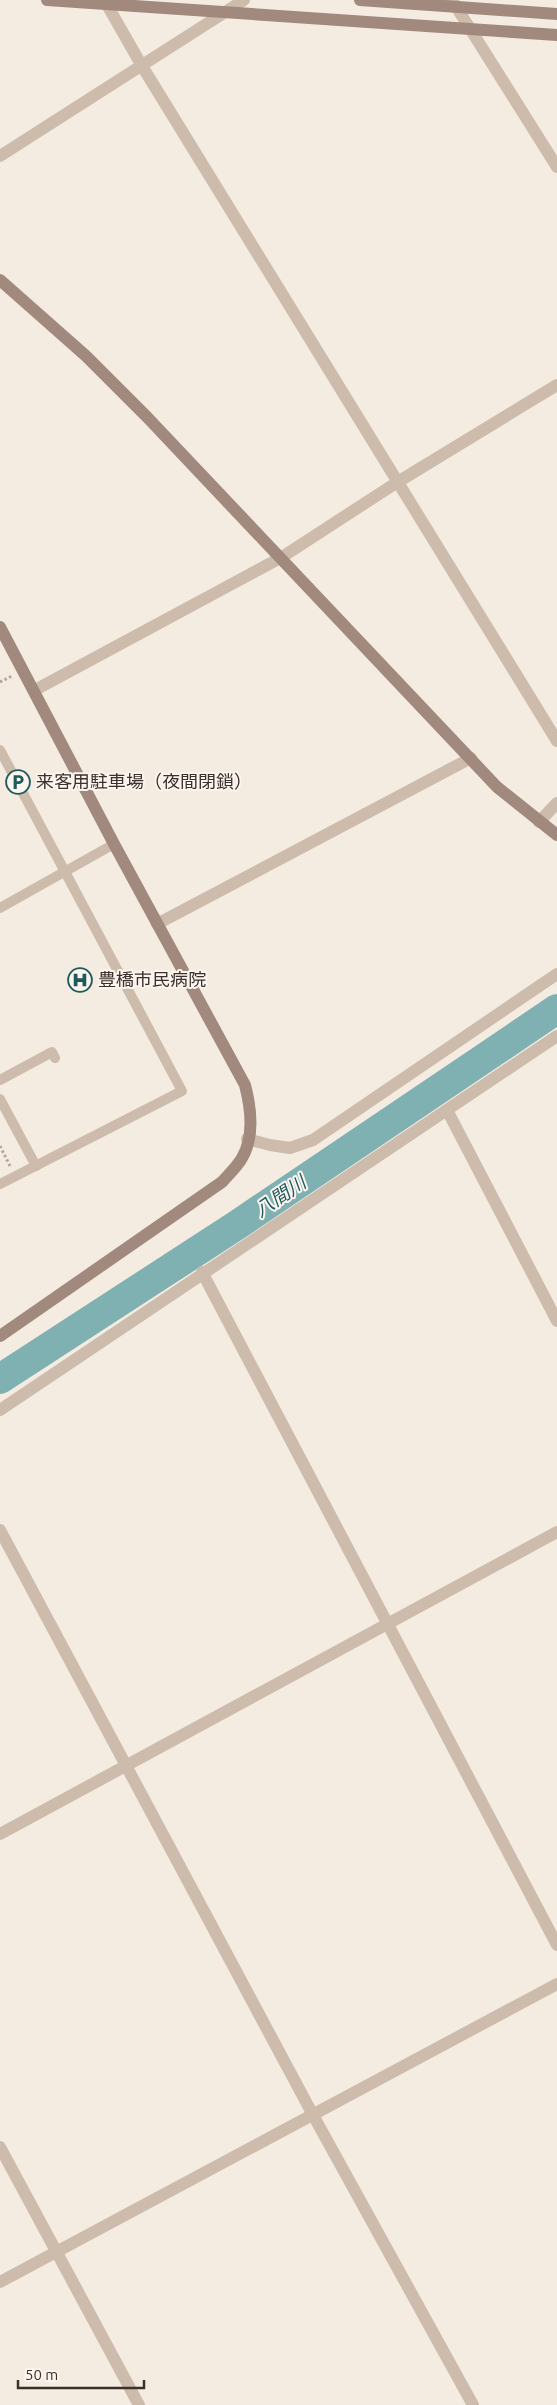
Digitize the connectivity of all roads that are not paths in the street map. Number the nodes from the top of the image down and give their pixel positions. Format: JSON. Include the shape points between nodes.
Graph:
{"nodes":[{"id":1,"x":46,"y":0,"type":"edge"},
{"id":2,"x":244,"y":0,"type":"edge"},
{"id":3,"x":360,"y":0,"type":"edge"},
{"id":4,"x":106,"y":3,"type":"junction"},
{"id":5,"x":454,"y":4,"type":"edge"},
{"id":6,"x":226,"y":12,"type":"junction"},
{"id":7,"x":557,"y":14,"type":"edge"},
{"id":8,"x":470,"y":29,"type":"junction"},
{"id":9,"x":557,"y":35,"type":"edge"},
{"id":10,"x":142,"y":66,"type":"junction"},
{"id":11,"x":0,"y":156,"type":"edge"},
{"id":12,"x":557,"y":167,"type":"edge"},
{"id":13,"x":0,"y":280,"type":"edge"},
{"id":14,"x":557,"y":384,"type":"edge"},
{"id":15,"x":396,"y":483,"type":"junction"},
{"id":16,"x":282,"y":557,"type":"junction"},
{"id":17,"x":0,"y":627,"type":"edge"},
{"id":18,"x":35,"y":690,"type":"junction"},
{"id":19,"x":557,"y":741,"type":"edge"},
{"id":20,"x":0,"y":750,"type":"edge"},
{"id":21,"x":471,"y":758,"type":"junction"},
{"id":22,"x":557,"y":803,"type":"edge"},
{"id":23,"x":539,"y":822,"type":"junction"},
{"id":24,"x":557,"y":835,"type":"edge"},
{"id":25,"x":114,"y":844,"type":"junction"},
{"id":26,"x":65,"y":872,"type":"junction"},
{"id":27,"x":0,"y":908,"type":"edge"},
{"id":28,"x":157,"y":924,"type":"junction"},
{"id":29,"x":557,"y":974,"type":"edge"},
{"id":30,"x":557,"y":1036,"type":"edge"},
{"id":31,"x":55,"y":1058,"type":"dead end"},
{"id":32,"x":0,"y":1080,"type":"edge"},
{"id":33,"x":0,"y":1099,"type":"edge"},
{"id":34,"x":447,"y":1110,"type":"junction"},
{"id":35,"x":247,"y":1139,"type":"junction"},
{"id":36,"x":36,"y":1166,"type":"junction"},
{"id":37,"x":0,"y":1184,"type":"edge"},
{"id":38,"x":202,"y":1272,"type":"junction"},
{"id":39,"x":557,"y":1321,"type":"edge"},
{"id":40,"x":0,"y":1336,"type":"edge"},
{"id":41,"x":0,"y":1410,"type":"edge"},
{"id":42,"x":0,"y":1530,"type":"edge"},
{"id":43,"x":557,"y":1532,"type":"edge"},
{"id":44,"x":387,"y":1623,"type":"junction"},
{"id":45,"x":126,"y":1766,"type":"junction"},
{"id":46,"x":0,"y":1834,"type":"edge"},
{"id":47,"x":557,"y":1945,"type":"edge"},
{"id":48,"x":557,"y":1984,"type":"edge"},
{"id":49,"x":313,"y":2115,"type":"junction"},
{"id":50,"x":0,"y":2147,"type":"edge"},
{"id":51,"x":56,"y":2252,"type":"junction"},
{"id":52,"x":0,"y":2282,"type":"edge"},
{"id":53,"x":139,"y":2405,"type":"edge"},
{"id":54,"x":473,"y":2405,"type":"edge"}],
"edges":[{"from":1,"to":4,"type":"street"},
{"from":2,"to":6,"type":"street"},
{"from":3,"to":5,"type":"street"},
{"from":4,"to":6,"type":"street"},
{"from":4,"to":10,"type":"street"},
{"from":5,"to":7,"type":"street"},
{"from":5,"to":8,"type":"street"},
{"from":6,"to":8,"type":"street"},
{"from":6,"to":10,"type":"street"},
{"from":8,"to":9,"type":"street"},
{"from":8,"to":12,"type":"street"},
{"from":10,"to":11,"type":"street"},
{"from":10,"to":15,"type":"street"},
{"from":13,"to":16,"type":"street","via":[[86,356]]},
{"from":14,"to":15,"type":"street"},
{"from":15,"to":16,"type":"street"},
{"from":15,"to":19,"type":"street"},
{"from":16,"to":18,"type":"street"},
{"from":16,"to":21,"type":"street"},
{"from":17,"to":18,"type":"street"},
{"from":18,"to":25,"type":"street"},
{"from":20,"to":26,"type":"lane"},
{"from":21,"to":23,"type":"street","via":[[497,787]]},
{"from":21,"to":28,"type":"street"},
{"from":22,"to":23,"type":"street"},
{"from":23,"to":24,"type":"street"},
{"from":25,"to":26,"type":"lane"},
{"from":25,"to":28,"type":"street"},
{"from":26,"to":27,"type":"lane"},
{"from":26,"to":36,"type":"lane","via":[[182,1090]]},
{"from":28,"to":35,"type":"street","via":[[245,1085],[252,1109]]},
{"from":29,"to":35,"type":"street","via":[[313,1140],[290,1148]]},
{"from":30,"to":34,"type":"street"},
{"from":31,"to":32,"type":"lane","via":[[52,1052]]},
{"from":33,"to":36,"type":"lane"},
{"from":34,"to":38,"type":"street"},
{"from":34,"to":39,"type":"street"},
{"from":35,"to":40,"type":"street","via":[[243,1157],[222,1182]]},
{"from":36,"to":37,"type":"lane"},
{"from":38,"to":41,"type":"street"},
{"from":38,"to":44,"type":"street"},
{"from":42,"to":45,"type":"street"},
{"from":43,"to":44,"type":"street"},
{"from":44,"to":45,"type":"street"},
{"from":44,"to":47,"type":"street"},
{"from":45,"to":46,"type":"street"},
{"from":45,"to":49,"type":"street"},
{"from":48,"to":49,"type":"street"},
{"from":49,"to":51,"type":"street"},
{"from":49,"to":54,"type":"street"},
{"from":50,"to":51,"type":"street"},
{"from":51,"to":52,"type":"street"},
{"from":51,"to":53,"type":"street"}]}
